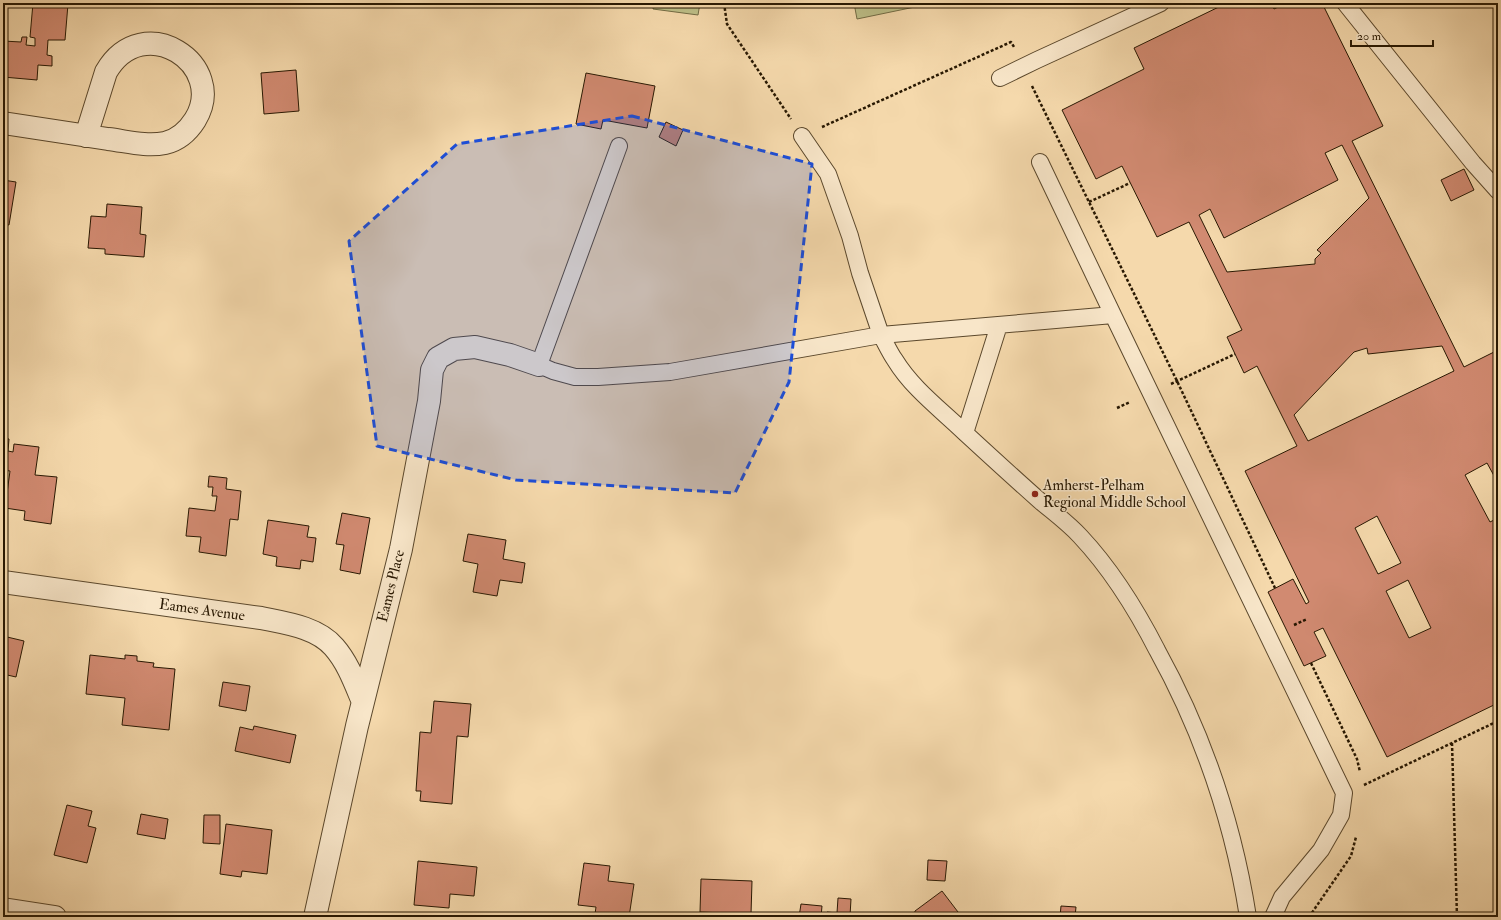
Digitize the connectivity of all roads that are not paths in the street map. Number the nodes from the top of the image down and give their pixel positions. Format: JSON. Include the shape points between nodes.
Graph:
{"nodes":[{"id":1,"x":1161,"y":3,"type":"edge"},
{"id":2,"x":1345,"y":3,"type":"edge"},
{"id":3,"x":1000,"y":78,"type":"dead end"},
{"id":4,"x":3,"y":123,"type":"edge"},
{"id":5,"x":86,"y":136,"type":"junction"},
{"id":6,"x":802,"y":136,"type":"road end"},
{"id":7,"x":619,"y":146,"type":"dead end"},
{"id":8,"x":1040,"y":162,"type":"dead end"},
{"id":9,"x":1498,"y":191,"type":"edge"},
{"id":10,"x":1113,"y":315,"type":"junction"},
{"id":11,"x":999,"y":325,"type":"junction"},
{"id":12,"x":881,"y":335,"type":"junction"},
{"id":13,"x":539,"y":365,"type":"junction"},
{"id":14,"x":965,"y":433,"type":"junction"},
{"id":15,"x":3,"y":582,"type":"edge"},
{"id":16,"x":363,"y":702,"type":"junction"},
{"id":17,"x":3,"y":910,"type":"edge"},
{"id":18,"x":55,"y":917,"type":"edge"},
{"id":19,"x":315,"y":917,"type":"edge"},
{"id":20,"x":1248,"y":917,"type":"edge"},
{"id":21,"x":1273,"y":917,"type":"edge"}],
"edges":[{"from":1,"to":3,"type":"lane"},
{"from":2,"to":9,"type":"lane"},
{"from":4,"to":5,"type":"street"},
{"from":5,"to":5,"type":"street","via":[[106,72],[111,63],[125,50],[144,44],[163,45],[182,53],[195,68],[202,87],[200,107],[191,126],[176,138],[146,144]]},
{"from":6,"to":12,"type":"lane","via":[[828,174]]},
{"from":7,"to":13,"type":"lane"},
{"from":8,"to":10,"type":"lane"},
{"from":10,"to":11,"type":"lane"},
{"from":10,"to":21,"type":"lane","via":[[1344,793],[1341,815],[1321,850],[1282,897]]},
{"from":11,"to":12,"type":"lane"},
{"from":11,"to":14,"type":"lane"},
{"from":12,"to":13,"type":"lane","via":[[670,372],[575,377]]},
{"from":12,"to":14,"type":"lane","via":[[895,361],[915,386]]},
{"from":13,"to":16,"type":"street","name":"Eames Place","via":[[475,347],[454,350],[438,358],[432,370],[429,401],[401,549]]},
{"from":14,"to":20,"type":"lane","via":[[1079,535],[1100,559],[1136,611],[1174,680],[1198,732],[1230,826]]},
{"from":15,"to":16,"type":"street","name":"Eames Avenue","via":[[286,623],[319,634],[334,647],[349,669]]},
{"from":16,"to":19,"type":"street","name":"Eames Place"},
{"from":17,"to":18,"type":"street"}]}
